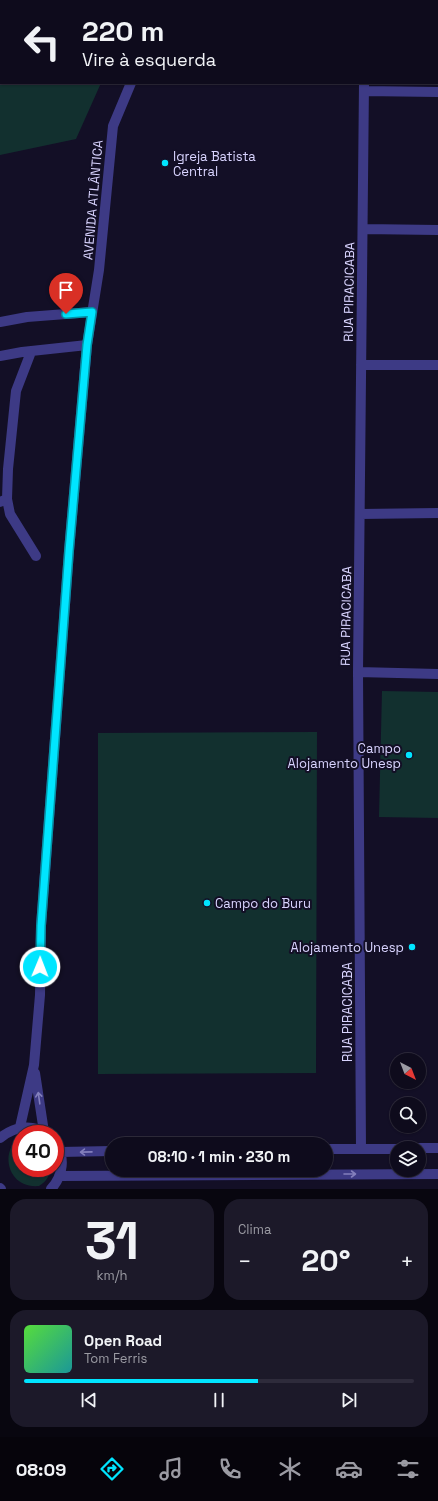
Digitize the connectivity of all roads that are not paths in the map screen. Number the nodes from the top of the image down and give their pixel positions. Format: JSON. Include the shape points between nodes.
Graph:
{"nodes":[{"id":1,"x":131,"y":84,"type":"edge"},
{"id":2,"x":364,"y":87,"type":"edge"},
{"id":3,"x":438,"y":92,"type":"edge"},
{"id":4,"x":363,"y":229,"type":"junction"},
{"id":5,"x":438,"y":230,"type":"edge"},
{"id":6,"x":92,"y":312,"type":"junction"},
{"id":7,"x":0,"y":322,"type":"edge"},
{"id":8,"x":87,"y":345,"type":"junction"},
{"id":9,"x":31,"y":352,"type":"junction"},
{"id":10,"x":0,"y":356,"type":"edge"},
{"id":11,"x":361,"y":365,"type":"junction"},
{"id":12,"x":438,"y":365,"type":"edge"},
{"id":13,"x":4,"y":501,"type":"edge"},
{"id":14,"x":438,"y":513,"type":"edge"},
{"id":15,"x":360,"y":514,"type":"junction"},
{"id":16,"x":36,"y":556,"type":"dead end"},
{"id":17,"x":358,"y":672,"type":"junction"},
{"id":18,"x":438,"y":674,"type":"edge"},
{"id":19,"x":34,"y":1065,"type":"junction"},
{"id":20,"x":20,"y":1125,"type":"edge"},
{"id":21,"x":44,"y":1125,"type":"edge"},
{"id":22,"x":12,"y":1130,"type":"edge"},
{"id":23,"x":0,"y":1138,"type":"edge"},
{"id":24,"x":426,"y":1148,"type":"edge"},
{"id":25,"x":438,"y":1148,"type":"edge"},
{"id":26,"x":333,"y":1149,"type":"edge"},
{"id":27,"x":361,"y":1149,"type":"junction"},
{"id":28,"x":390,"y":1149,"type":"edge"},
{"id":29,"x":105,"y":1151,"type":"edge"},
{"id":30,"x":64,"y":1152,"type":"edge"},
{"id":31,"x":438,"y":1174,"type":"edge"},
{"id":32,"x":64,"y":1176,"type":"edge"},
{"id":33,"x":59,"y":1177,"type":"edge"},
{"id":34,"x":51,"y":1189,"type":"edge"}],
"edges":[{"from":1,"to":6,"type":"street","name":"AVENIDA ATLÂNTICA","via":[[113,126],[99,270]]},
{"from":2,"to":3,"type":"street"},
{"from":2,"to":4,"type":"street","name":"RUA PIRACICABA"},
{"from":4,"to":5,"type":"street"},
{"from":4,"to":11,"type":"street","name":"RUA PIRACICABA"},
{"from":6,"to":7,"type":"street","via":[[27,317]]},
{"from":6,"to":8,"type":"street","name":"AVENIDA ATLÂNTICA"},
{"from":8,"to":9,"type":"street"},
{"from":8,"to":19,"type":"street","name":"AVENIDA ATLÂNTICA","via":[[41,926],[40,995]]},
{"from":9,"to":10,"type":"street"},
{"from":9,"to":13,"type":"street","via":[[16,390]]},
{"from":11,"to":12,"type":"street"},
{"from":11,"to":15,"type":"street","name":"RUA PIRACICABA"},
{"from":13,"to":16,"type":"street"},
{"from":14,"to":15,"type":"street"},
{"from":15,"to":17,"type":"street","name":"RUA PIRACICABA"},
{"from":17,"to":18,"type":"street"},
{"from":17,"to":27,"type":"street","name":"RUA PIRACICABA"},
{"from":19,"to":20,"type":"street","name":"AVENIDA ATLÂNTICA"},
{"from":21,"to":19,"type":"street","name":"AVENIDA ATLÂNTICA","one_way":true},
{"from":22,"to":23,"type":"street"},
{"from":24,"to":25,"type":"street"},
{"from":26,"to":27,"type":"street"},
{"from":27,"to":28,"type":"street"},
{"from":29,"to":30,"type":"street","one_way":true},
{"from":32,"to":31,"type":"street","one_way":true},
{"from":33,"to":34,"type":"street"}]}
